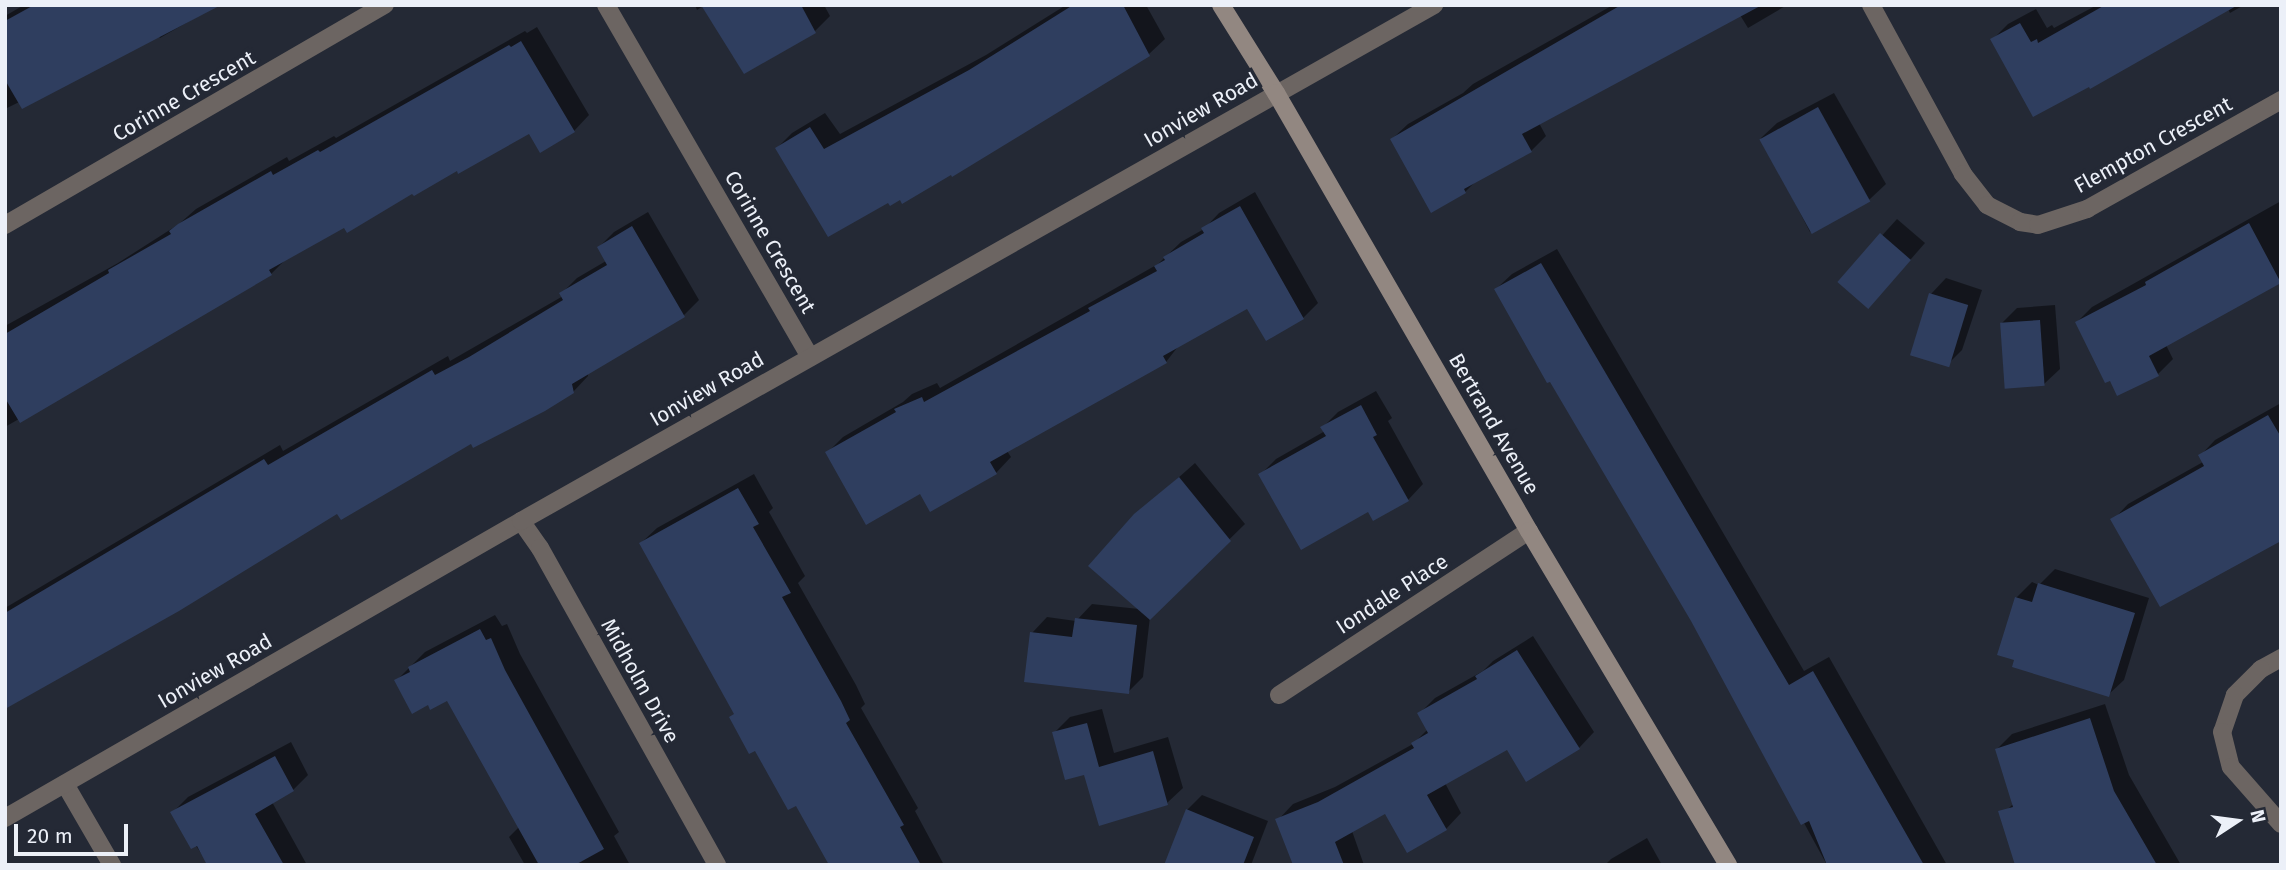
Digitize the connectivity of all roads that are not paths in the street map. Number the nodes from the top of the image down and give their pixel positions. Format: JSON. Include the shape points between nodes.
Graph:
{"nodes":[{"id":1,"x":385,"y":5,"type":"edge"},
{"id":2,"x":606,"y":5,"type":"edge"},
{"id":3,"x":1221,"y":5,"type":"edge"},
{"id":4,"x":1434,"y":5,"type":"edge"},
{"id":5,"x":1871,"y":5,"type":"edge"},
{"id":6,"x":1276,"y":93,"type":"junction"},
{"id":7,"x":2281,"y":100,"type":"edge"},
{"id":8,"x":5,"y":225,"type":"edge"},
{"id":9,"x":810,"y":357,"type":"junction"},
{"id":10,"x":521,"y":521,"type":"junction"},
{"id":11,"x":1529,"y":531,"type":"junction"},
{"id":12,"x":2281,"y":658,"type":"edge"},
{"id":13,"x":1279,"y":695,"type":"dead end"},
{"id":14,"x":65,"y":784,"type":"junction"},
{"id":15,"x":5,"y":818,"type":"edge"},
{"id":16,"x":2281,"y":824,"type":"edge"},
{"id":17,"x":113,"y":865,"type":"edge"},
{"id":18,"x":717,"y":865,"type":"edge"},
{"id":19,"x":1728,"y":865,"type":"edge"}],
"edges":[{"from":1,"to":8,"type":"street","name":"Corinne Crescent"},
{"from":2,"to":9,"type":"street","name":"Corinne Crescent"},
{"from":3,"to":6,"type":"street","name":"Bertrand Avenue"},
{"from":4,"to":6,"type":"street","name":"Ionview Road"},
{"from":5,"to":7,"type":"street","name":"Flempton Crescent","via":[[1963,174],[1987,205],[2020,222],[2038,225],[2087,209]]},
{"from":6,"to":9,"type":"street","name":"Ionview Road"},
{"from":6,"to":11,"type":"street","name":"Bertrand Avenue"},
{"from":9,"to":10,"type":"street","name":"Ionview Road"},
{"from":10,"to":14,"type":"street","name":"Ionview Road"},
{"from":10,"to":18,"type":"street","name":"Midholm Drive"},
{"from":11,"to":13,"type":"street","name":"Iondale Place"},
{"from":11,"to":19,"type":"street","name":"Bertrand Avenue"},
{"from":12,"to":16,"type":"street","via":[[2235,695],[2222,732],[2231,767]]},
{"from":14,"to":15,"type":"street","name":"Ionview Road"},
{"from":14,"to":17,"type":"street"}]}
